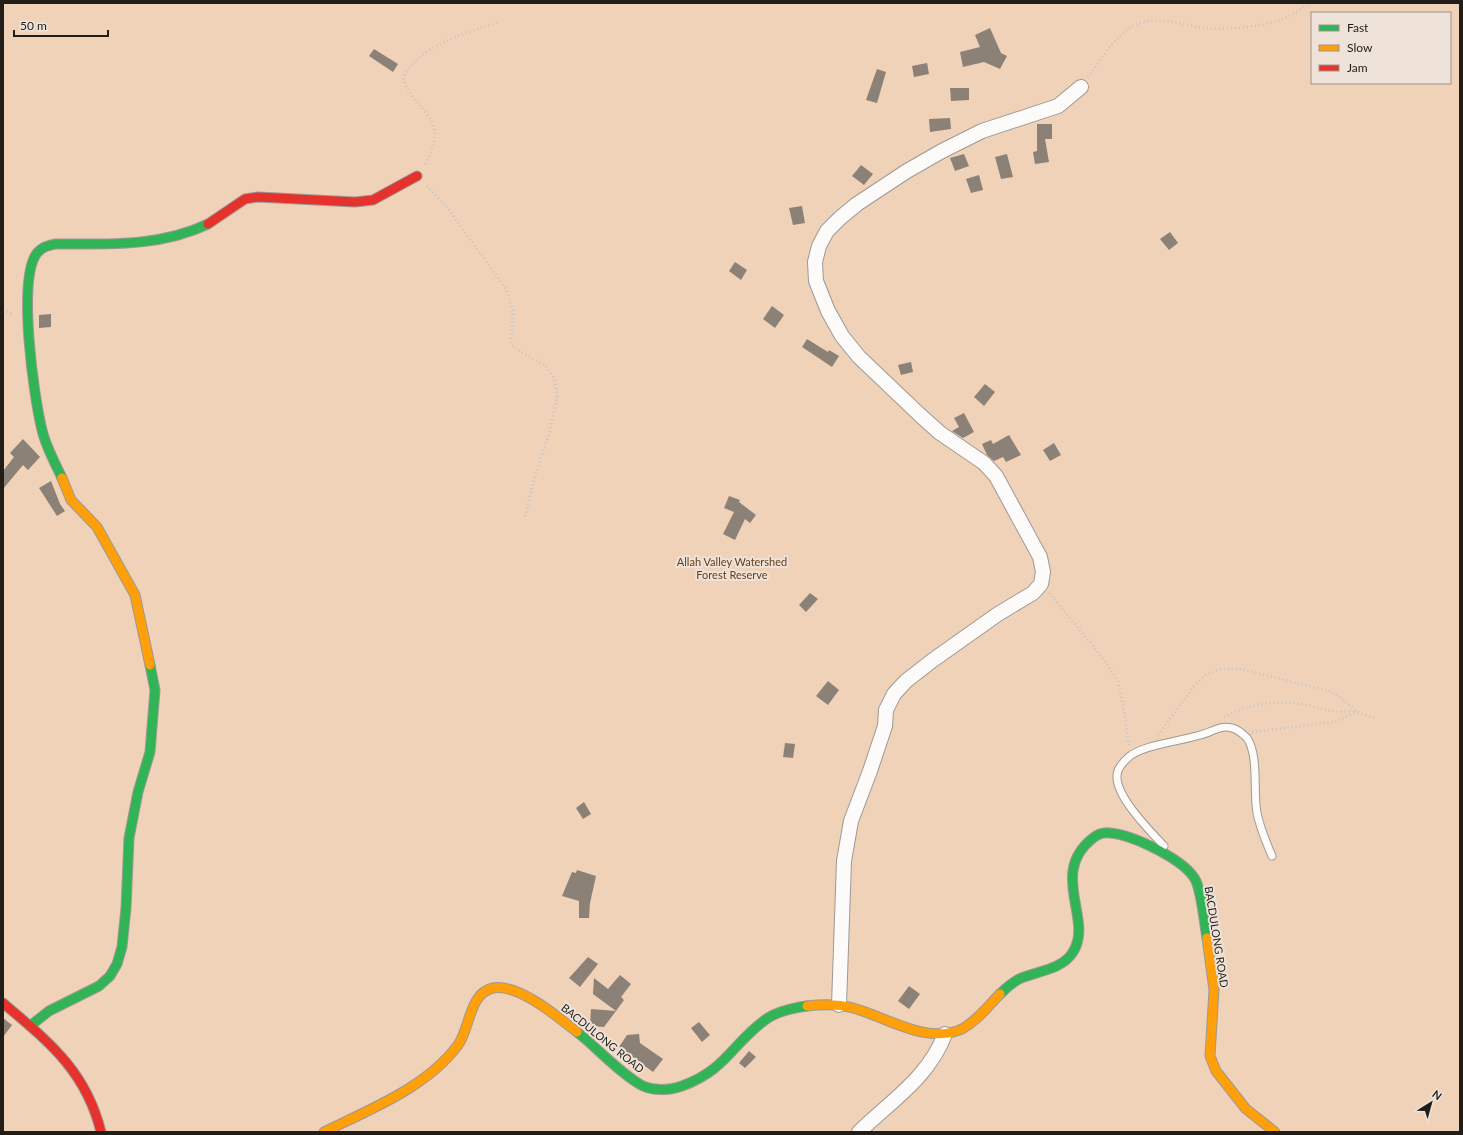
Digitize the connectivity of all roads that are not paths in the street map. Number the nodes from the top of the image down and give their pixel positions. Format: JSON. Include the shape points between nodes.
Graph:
{"nodes":[{"id":1,"x":1081,"y":87,"type":"road end"},
{"id":2,"x":417,"y":176,"type":"road end"},
{"id":3,"x":1272,"y":856,"type":"dead end"},
{"id":4,"x":1179,"y":862,"type":"junction"},
{"id":5,"x":3,"y":1003,"type":"edge"},
{"id":6,"x":839,"y":1005,"type":"junction"},
{"id":7,"x":30,"y":1026,"type":"junction"},
{"id":8,"x":945,"y":1034,"type":"junction"},
{"id":9,"x":101,"y":1132,"type":"edge"},
{"id":10,"x":324,"y":1132,"type":"edge"},
{"id":11,"x":859,"y":1132,"type":"edge"},
{"id":12,"x":1275,"y":1132,"type":"edge"}],
"edges":[{"from":1,"to":6,"type":"street","via":[[1058,106],[982,131],[901,175],[840,218],[827,231],[814,262],[816,281],[842,336],[859,357],[921,416],[940,433],[984,463],[996,476],[1040,557],[1043,572],[1041,584],[1033,593],[998,614],[906,681],[894,694],[886,710],[884,726],[847,839]]},
{"from":2,"to":7,"type":"street","via":[[373,200],[355,202],[258,197],[245,199],[208,224],[186,234],[151,242],[55,244],[43,247],[36,254],[31,265],[28,285],[27,320],[42,431],[71,500],[98,527],[135,595],[155,690],[150,752],[138,792],[129,838],[125,924],[117,964],[110,976],[99,986],[49,1011]]},
{"from":3,"to":4,"type":"lane","via":[[1257,813],[1253,756],[1247,739],[1232,728],[1220,728],[1150,747],[1130,756],[1117,775],[1117,784],[1124,797],[1153,835]]},
{"from":4,"to":8,"type":"street","name":"BACDULONG ROAD","via":[[1129,838],[1112,833],[1104,833],[1094,838],[1082,851],[1071,879],[1079,934],[1076,948],[1059,964],[1024,977],[1011,985],[962,1029]]},
{"from":4,"to":12,"type":"street","name":"BACDULONG ROAD","via":[[1196,882],[1211,960],[1214,990],[1210,1056],[1228,1089],[1246,1109]]},
{"from":5,"to":7,"type":"street"},
{"from":6,"to":8,"type":"street","name":"BACDULONG ROAD","via":[[923,1032]]},
{"from":6,"to":10,"type":"street","name":"BACDULONG ROAD","via":[[803,1005],[777,1012],[763,1020],[714,1070],[698,1080],[674,1089],[656,1089],[643,1086],[630,1077],[547,1008],[506,987],[492,988],[483,993],[476,1002],[460,1043],[427,1075],[383,1102]]},
{"from":7,"to":9,"type":"street","via":[[67,1062],[88,1091],[99,1118]]},
{"from":8,"to":11,"type":"street","via":[[940,1048],[921,1076]]}]}
